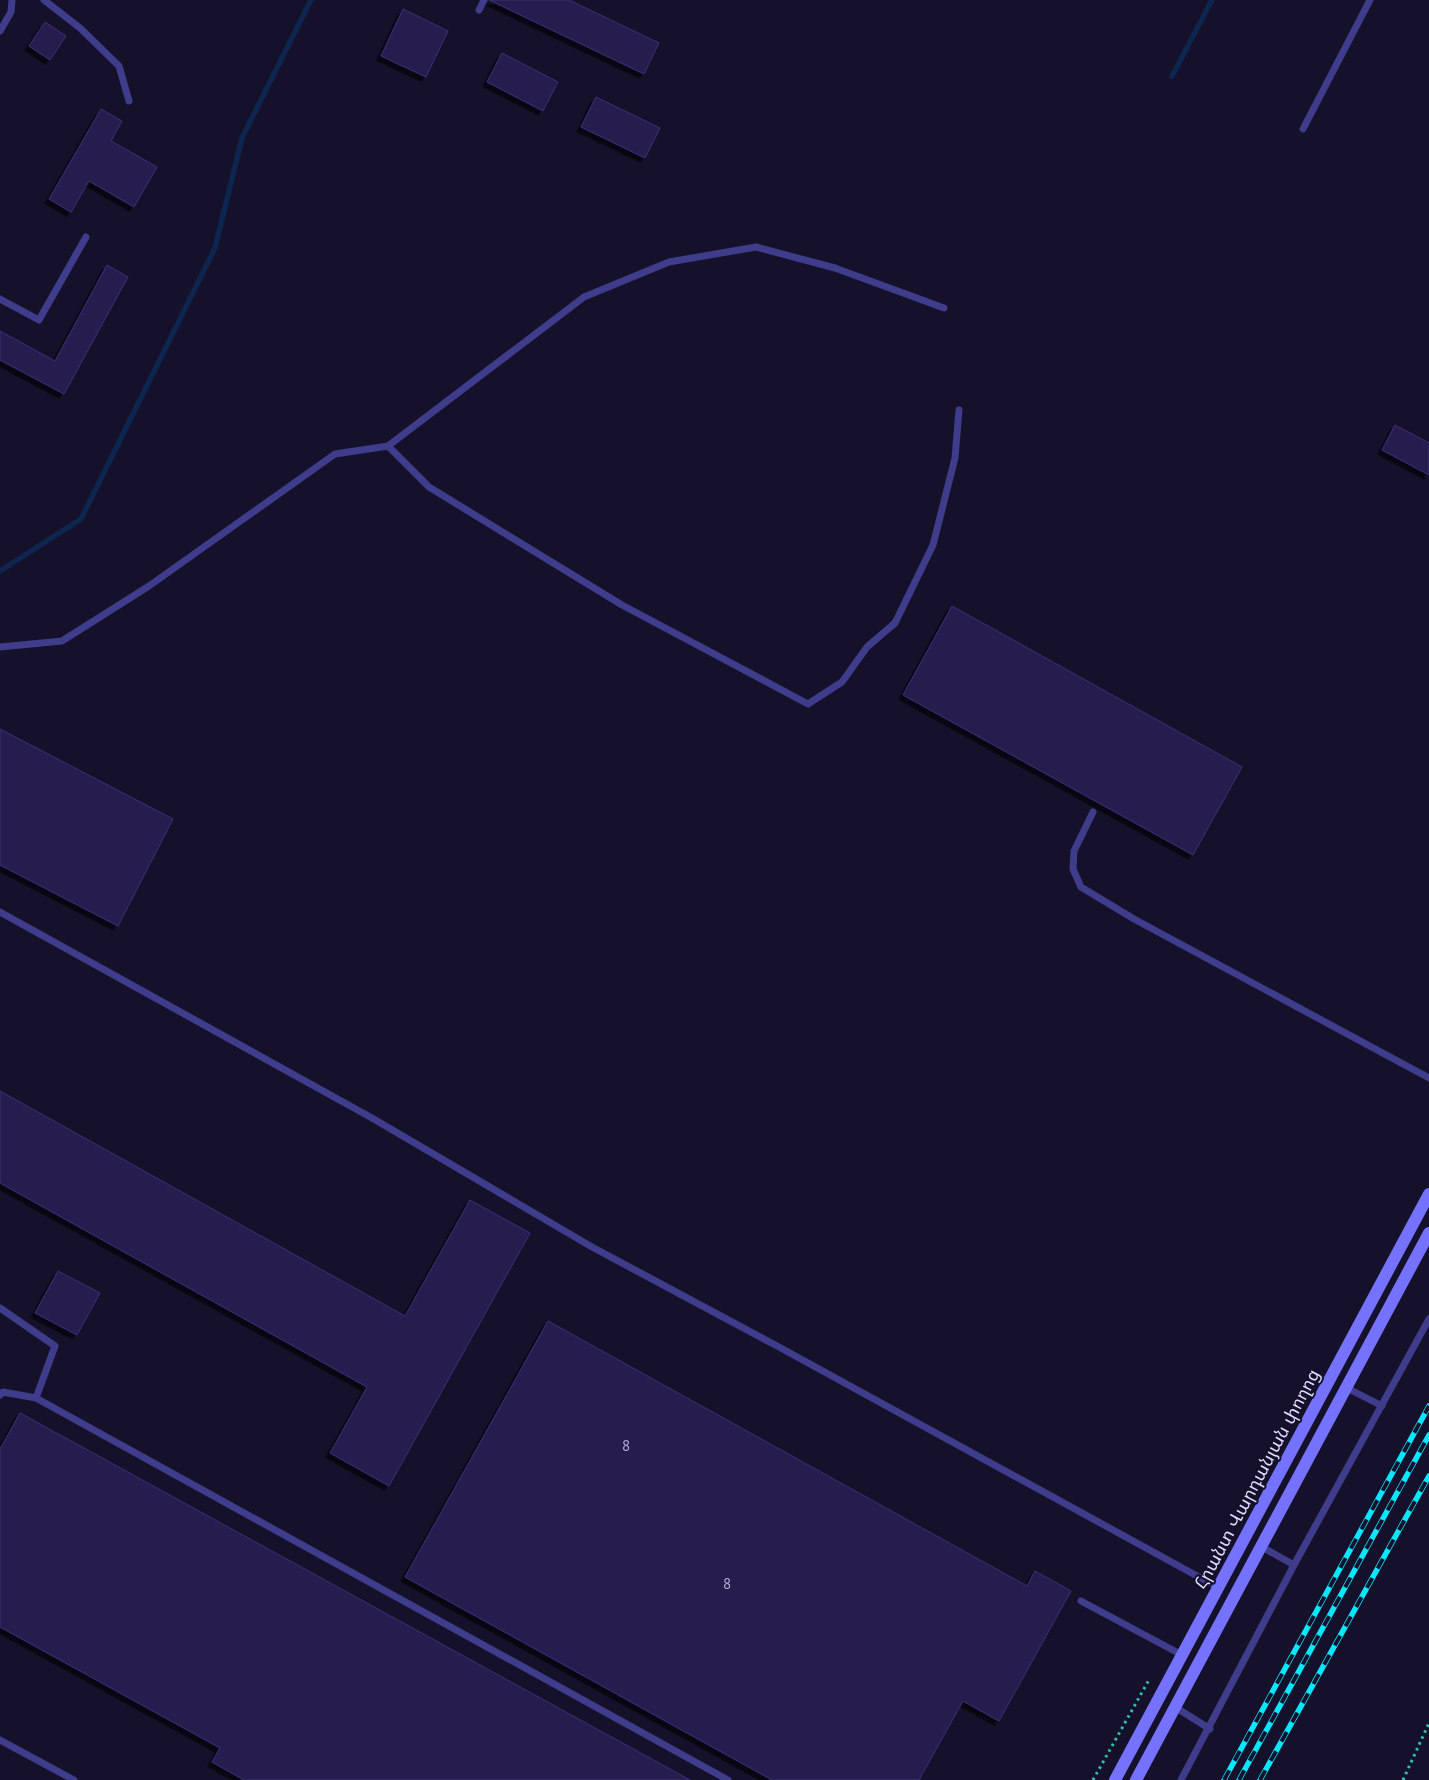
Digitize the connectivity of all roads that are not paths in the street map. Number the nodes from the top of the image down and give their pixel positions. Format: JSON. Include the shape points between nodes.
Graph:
{"nodes":[{"id":1,"x":12,"y":0,"type":"edge"},
{"id":2,"x":44,"y":0,"type":"edge"},
{"id":3,"x":484,"y":0,"type":"edge"},
{"id":4,"x":1370,"y":0,"type":"edge"},
{"id":5,"x":479,"y":10,"type":"dead end"},
{"id":6,"x":0,"y":31,"type":"edge"},
{"id":7,"x":129,"y":101,"type":"dead end"},
{"id":8,"x":1303,"y":129,"type":"dead end"},
{"id":9,"x":86,"y":237,"type":"dead end"},
{"id":10,"x":0,"y":299,"type":"edge"},
{"id":11,"x":944,"y":308,"type":"dead end"},
{"id":12,"x":959,"y":410,"type":"dead end"},
{"id":13,"x":388,"y":446,"type":"junction"},
{"id":14,"x":0,"y":647,"type":"edge"},
{"id":15,"x":1093,"y":812,"type":"dead end"},
{"id":16,"x":0,"y":912,"type":"edge"},
{"id":17,"x":1429,"y":1078,"type":"edge"},
{"id":18,"x":1429,"y":1194,"type":"edge"},
{"id":19,"x":1429,"y":1234,"type":"edge"},
{"id":20,"x":1425,"y":1252,"type":"edge"},
{"id":21,"x":0,"y":1308,"type":"edge"},
{"id":22,"x":1429,"y":1319,"type":"edge"},
{"id":23,"x":1347,"y":1388,"type":"junction"},
{"id":24,"x":0,"y":1395,"type":"edge"},
{"id":25,"x":36,"y":1398,"type":"junction"},
{"id":26,"x":1382,"y":1406,"type":"junction"},
{"id":27,"x":1262,"y":1547,"type":"junction"},
{"id":28,"x":1294,"y":1565,"type":"junction"},
{"id":29,"x":1219,"y":1588,"type":"junction"},
{"id":30,"x":1081,"y":1601,"type":"dead end"},
{"id":31,"x":1182,"y":1655,"type":"junction"},
{"id":32,"x":1175,"y":1707,"type":"junction"},
{"id":33,"x":1210,"y":1729,"type":"junction"},
{"id":34,"x":0,"y":1740,"type":"edge"},
{"id":35,"x":74,"y":1780,"type":"edge"},
{"id":36,"x":728,"y":1780,"type":"edge"},
{"id":37,"x":1115,"y":1780,"type":"edge"},
{"id":38,"x":1136,"y":1780,"type":"edge"},
{"id":39,"x":1181,"y":1780,"type":"edge"}],
"edges":[{"from":1,"to":6,"type":"lane"},
{"from":2,"to":7,"type":"lane","via":[[80,28],[119,66]]},
{"from":3,"to":5,"type":"lane"},
{"from":4,"to":8,"type":"lane"},
{"from":9,"to":10,"type":"lane","via":[[40,320]]},
{"from":11,"to":13,"type":"lane","via":[[836,268],[756,247],[669,262],[584,298]]},
{"from":12,"to":13,"type":"lane","via":[[956,458],[933,545],[896,623],[866,647],[842,682],[808,704],[622,605],[429,486]]},
{"from":13,"to":14,"type":"lane","via":[[336,454],[149,586],[62,640]]},
{"from":15,"to":17,"type":"lane","via":[[1074,851],[1073,869],[1081,887],[1143,924]]},
{"from":16,"to":29,"type":"lane","via":[[372,1118],[592,1247]]},
{"from":18,"to":29,"type":"main road","name":"Հրանտ Վարդանյան փողոց"},
{"from":19,"to":20,"type":"main road","name":"Հրանտ Վարդանյան փողոց"},
{"from":20,"to":23,"type":"main road","name":"Հրանտ Վարդանյան փողոց"},
{"from":21,"to":25,"type":"lane","via":[[55,1346]]},
{"from":22,"to":26,"type":"lane"},
{"from":23,"to":26,"type":"lane"},
{"from":23,"to":27,"type":"main road","name":"Հրանտ Վարդանյան փողոց"},
{"from":24,"to":25,"type":"lane","via":[[3,1392]]},
{"from":25,"to":36,"type":"lane"},
{"from":26,"to":28,"type":"lane"},
{"from":27,"to":28,"type":"lane"},
{"from":27,"to":32,"type":"main road","name":"Հրանտ Վարդանյան փողոց"},
{"from":28,"to":33,"type":"lane"},
{"from":29,"to":31,"type":"main road","name":"Հրանտ Վարդանյան փողոց"},
{"from":30,"to":31,"type":"lane"},
{"from":31,"to":37,"type":"main road","name":"Հրանտ Վարդանյան փողոց"},
{"from":32,"to":33,"type":"lane"},
{"from":32,"to":38,"type":"main road","name":"Հրանտ Վարդանյան փողոց"},
{"from":33,"to":39,"type":"lane"},
{"from":34,"to":35,"type":"lane"}]}
